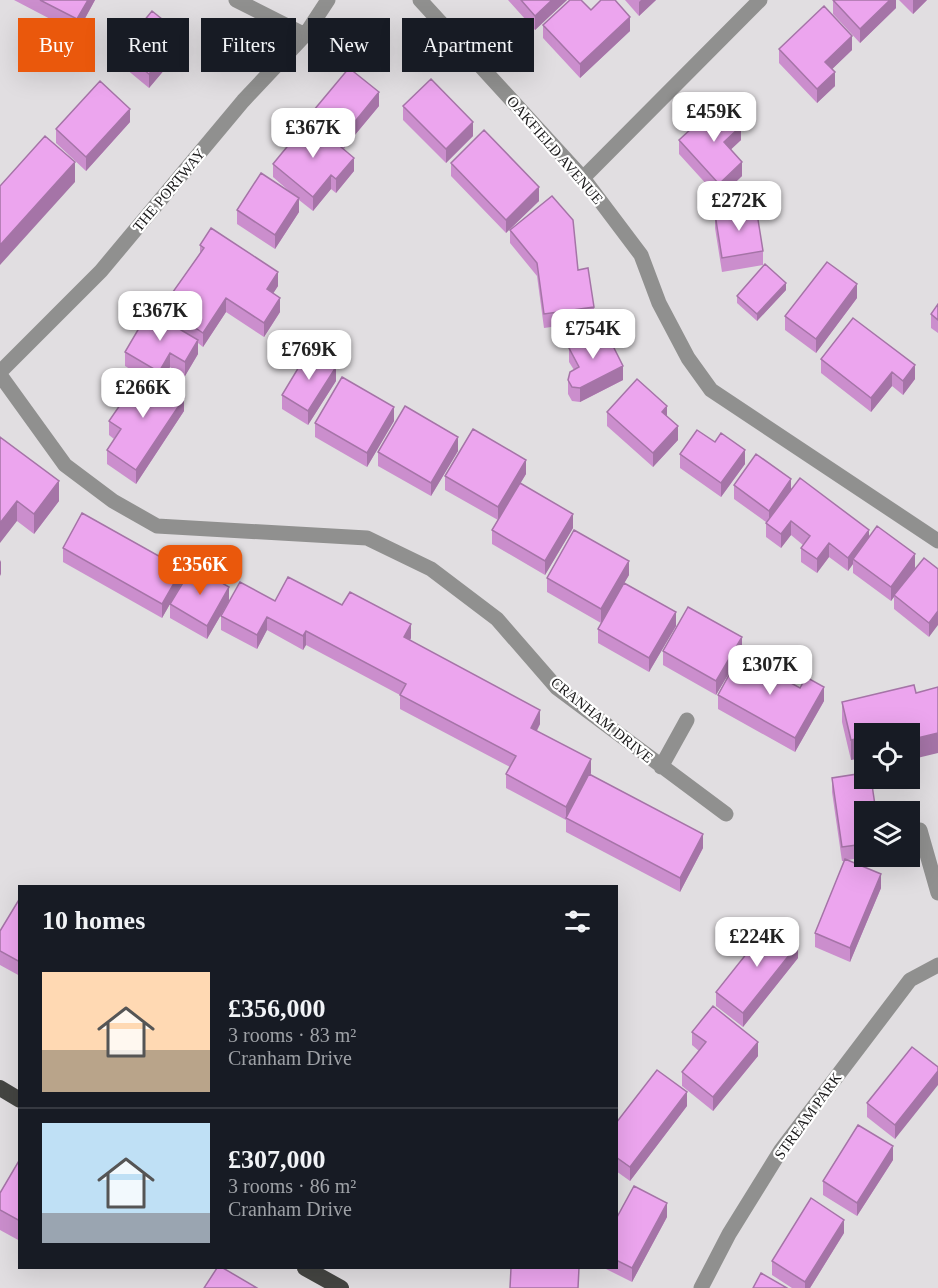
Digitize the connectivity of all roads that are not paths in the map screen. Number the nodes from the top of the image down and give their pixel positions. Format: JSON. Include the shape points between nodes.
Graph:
{"nodes":[{"id":1,"x":236,"y":0,"type":"edge"},
{"id":2,"x":328,"y":0,"type":"edge"},
{"id":3,"x":420,"y":0,"type":"edge"},
{"id":4,"x":760,"y":0,"type":"edge"},
{"id":5,"x":304,"y":35,"type":"junction"},
{"id":6,"x":583,"y":178,"type":"junction"},
{"id":7,"x":0,"y":374,"type":"edge"},
{"id":8,"x":938,"y":542,"type":"edge"},
{"id":9,"x":687,"y":720,"type":"dead end"},
{"id":10,"x":661,"y":766,"type":"junction"},
{"id":11,"x":726,"y":814,"type":"dead end"},
{"id":12,"x":920,"y":830,"type":"dead end"},
{"id":13,"x":938,"y":892,"type":"edge"},
{"id":14,"x":938,"y":965,"type":"edge"},
{"id":15,"x":1,"y":1092,"type":"edge"},
{"id":16,"x":18,"y":1099,"type":"edge"},
{"id":17,"x":307,"y":1269,"type":"edge"},
{"id":18,"x":340,"y":1288,"type":"edge"},
{"id":19,"x":701,"y":1288,"type":"edge"}],
"edges":[{"from":1,"to":5,"type":"street"},
{"from":2,"to":5,"type":"street","name":"THE PORTWAY"},
{"from":3,"to":6,"type":"street","name":"OAKFIELD AVENUE"},
{"from":4,"to":6,"type":"street"},
{"from":5,"to":7,"type":"street","name":"THE PORTWAY","via":[[243,101],[101,271]]},
{"from":6,"to":8,"type":"street","name":"OAKFIELD AVENUE","via":[[641,255],[659,303],[688,358],[711,390]]},
{"from":7,"to":10,"type":"street","name":"CRANHAM DRIVE","via":[[65,465],[113,501],[157,526],[367,538],[431,569],[497,619],[557,688]]},
{"from":9,"to":10,"type":"street"},
{"from":10,"to":11,"type":"street","name":"CRANHAM DRIVE"},
{"from":12,"to":13,"type":"street"},
{"from":14,"to":19,"type":"street","name":"STREAM PARK","via":[[910,980],[781,1150]]},
{"from":15,"to":16,"type":"highway"},
{"from":17,"to":18,"type":"highway"}]}
